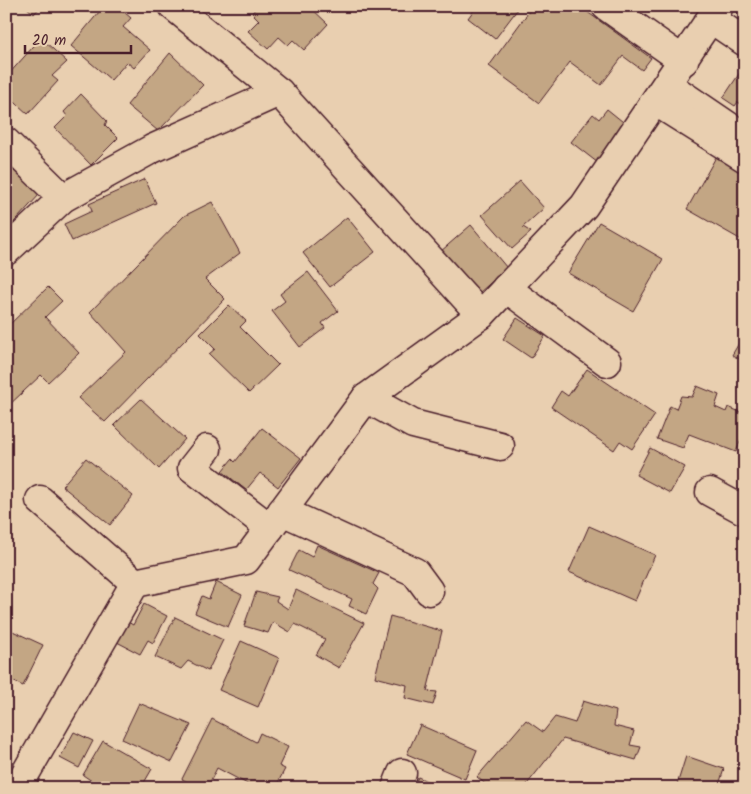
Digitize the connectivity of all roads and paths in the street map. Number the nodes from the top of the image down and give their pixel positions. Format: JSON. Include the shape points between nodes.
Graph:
{"nodes":[{"id":1,"x":173,"y":6,"type":"edge"},
{"id":2,"x":606,"y":6,"type":"edge"},
{"id":3,"x":715,"y":13,"type":"edge"},
{"id":4,"x":745,"y":42,"type":"edge"},
{"id":5,"x":684,"y":61,"type":"junction"},
{"id":6,"x":279,"y":92,"type":"junction"},
{"id":7,"x":662,"y":93,"type":"junction"},
{"id":8,"x":745,"y":137,"type":"edge"},
{"id":9,"x":6,"y":142,"type":"edge"},
{"id":10,"x":745,"y":158,"type":"edge"},
{"id":11,"x":63,"y":198,"type":"junction"},
{"id":12,"x":6,"y":251,"type":"edge"},
{"id":13,"x":506,"y":288,"type":"junction"},
{"id":14,"x":481,"y":315,"type":"junction"},
{"id":15,"x":607,"y":362,"type":"dead end"},
{"id":16,"x":366,"y":398,"type":"junction"},
{"id":17,"x":500,"y":446,"type":"dead end"},
{"id":18,"x":207,"y":449,"type":"dead end"},
{"id":19,"x":710,"y":492,"type":"dead end"},
{"id":20,"x":40,"y":500,"type":"dead end"},
{"id":21,"x":745,"y":511,"type":"edge"},
{"id":22,"x":276,"y":519,"type":"junction"},
{"id":23,"x":135,"y":583,"type":"junction"},
{"id":24,"x":428,"y":591,"type":"dead end"},
{"id":25,"x":17,"y":788,"type":"edge"}],
"edges":[{"from":1,"to":6,"type":"street"},
{"from":2,"to":5,"type":"street"},
{"from":3,"to":4,"type":"street"},
{"from":3,"to":5,"type":"street"},
{"from":5,"to":7,"type":"street"},
{"from":6,"to":11,"type":"street","via":[[152,149]]},
{"from":6,"to":14,"type":"street"},
{"from":7,"to":8,"type":"street"},
{"from":7,"to":10,"type":"street"},
{"from":7,"to":13,"type":"street","via":[[584,206]]},
{"from":9,"to":11,"type":"street"},
{"from":11,"to":12,"type":"street"},
{"from":13,"to":14,"type":"street"},
{"from":13,"to":15,"type":"street"},
{"from":14,"to":16,"type":"street"},
{"from":16,"to":17,"type":"street","via":[[413,424]]},
{"from":16,"to":22,"type":"street"},
{"from":18,"to":22,"type":"street","via":[[192,468]]},
{"from":19,"to":21,"type":"street"},
{"from":20,"to":23,"type":"street"},
{"from":22,"to":23,"type":"street","via":[[246,560]]},
{"from":22,"to":24,"type":"street","via":[[415,572]]},
{"from":23,"to":25,"type":"street"}]}
